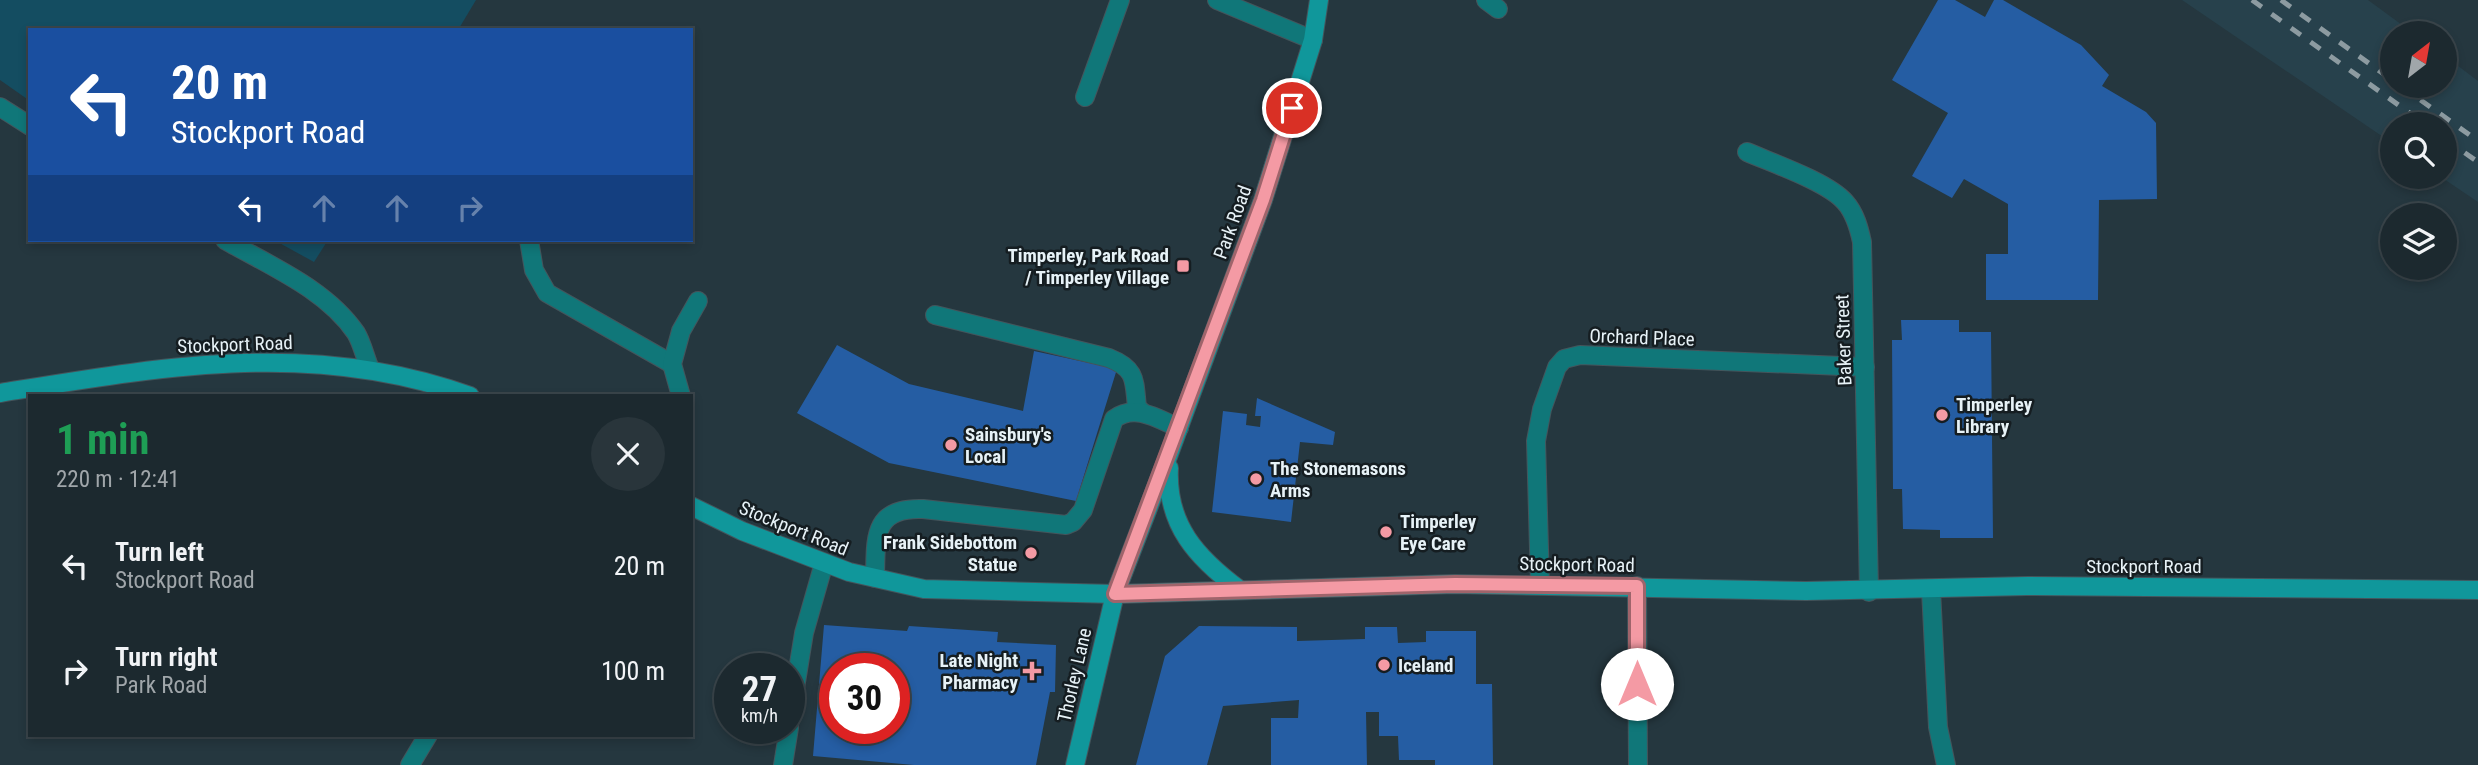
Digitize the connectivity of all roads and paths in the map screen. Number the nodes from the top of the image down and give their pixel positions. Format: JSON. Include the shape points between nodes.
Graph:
{"nodes":[{"id":1,"x":1120,"y":0,"type":"edge"},
{"id":2,"x":1217,"y":0,"type":"edge"},
{"id":3,"x":1319,"y":0,"type":"edge"},
{"id":4,"x":1313,"y":40,"type":"junction"},
{"id":5,"x":1085,"y":97,"type":"dead end"},
{"id":6,"x":0,"y":107,"type":"edge"},
{"id":7,"x":28,"y":125,"type":"edge"},
{"id":8,"x":1747,"y":152,"type":"dead end"},
{"id":9,"x":228,"y":242,"type":"edge"},
{"id":10,"x":530,"y":242,"type":"edge"},
{"id":11,"x":698,"y":301,"type":"dead end"},
{"id":12,"x":935,"y":315,"type":"dead end"},
{"id":13,"x":671,"y":364,"type":"junction"},
{"id":14,"x":1866,"y":367,"type":"junction"},
{"id":15,"x":370,"y":369,"type":"junction"},
{"id":16,"x":0,"y":393,"type":"edge"},
{"id":17,"x":465,"y":394,"type":"edge"},
{"id":18,"x":680,"y":394,"type":"edge"},
{"id":19,"x":1143,"y":413,"type":"junction"},
{"id":20,"x":1179,"y":428,"type":"junction"},
{"id":21,"x":1169,"y":454,"type":"junction"},
{"id":22,"x":693,"y":507,"type":"edge"},
{"id":23,"x":824,"y":563,"type":"junction"},
{"id":24,"x":876,"y":578,"type":"junction"},
{"id":25,"x":1540,"y":585,"type":"junction"},
{"id":26,"x":1637,"y":586,"type":"junction"},
{"id":27,"x":1240,"y":590,"type":"junction"},
{"id":28,"x":1931,"y":590,"type":"junction"},
{"id":29,"x":2478,"y":590,"type":"edge"},
{"id":30,"x":1868,"y":592,"type":"junction"},
{"id":31,"x":1115,"y":594,"type":"junction"},
{"id":32,"x":801,"y":653,"type":"edge"},
{"id":33,"x":427,"y":737,"type":"edge"},
{"id":34,"x":786,"y":744,"type":"edge"},
{"id":35,"x":410,"y":765,"type":"edge"},
{"id":36,"x":783,"y":765,"type":"edge"},
{"id":37,"x":1075,"y":765,"type":"edge"},
{"id":38,"x":1638,"y":765,"type":"edge"},
{"id":39,"x":1945,"y":765,"type":"edge"}],
"edges":[{"from":1,"to":5,"type":"street"},
{"from":2,"to":4,"type":"street"},
{"from":3,"to":4,"type":"main road","name":"Park Road"},
{"from":4,"to":20,"type":"main road","name":"Park Road","via":[[1263,200]]},
{"from":6,"to":7,"type":"street"},
{"from":8,"to":14,"type":"street","name":"Baker Street","via":[[1834,191],[1858,223]]},
{"from":9,"to":15,"type":"street","via":[[327,303],[357,335]]},
{"from":10,"to":13,"type":"street","via":[[534,270],[547,293]]},
{"from":11,"to":13,"type":"street","via":[[681,331]]},
{"from":12,"to":19,"type":"street","via":[[1123,363],[1133,376],[1137,407]]},
{"from":13,"to":18,"type":"street"},
{"from":14,"to":25,"type":"street","name":"Orchard Place","via":[[1580,355],[1564,359],[1552,378],[1536,441]]},
{"from":14,"to":30,"type":"street","name":"Baker Street"},
{"from":15,"to":16,"type":"main road","name":"Stockport Road","via":[[278,361],[182,365]]},
{"from":15,"to":17,"type":"main road","name":"Stockport Road","via":[[433,382]]},
{"from":19,"to":20,"type":"street"},
{"from":19,"to":24,"type":"street","via":[[1122,413],[1114,419],[1086,505],[1073,522],[1057,526],[909,508],[889,516],[879,527]]},
{"from":20,"to":21,"type":"main road","name":"Park Road"},
{"from":21,"to":27,"type":"main road","name":"Park Road","via":[[1168,488],[1183,535],[1215,571]]},
{"from":21,"to":31,"type":"main road","name":"Park Road"},
{"from":22,"to":23,"type":"main road","name":"Stockport Road"},
{"from":23,"to":24,"type":"main road","name":"Stockport Road"},
{"from":23,"to":32,"type":"street"},
{"from":24,"to":31,"type":"main road","name":"Stockport Road","via":[[924,589]]},
{"from":25,"to":26,"type":"main road","name":"Stockport Road"},
{"from":25,"to":27,"type":"main road","name":"Stockport Road"},
{"from":26,"to":30,"type":"main road","name":"Stockport Road"},
{"from":26,"to":38,"type":"street"},
{"from":27,"to":31,"type":"main road","name":"Stockport Road"},
{"from":28,"to":29,"type":"main road","name":"Stockport Road","via":[[2067,586]]},
{"from":28,"to":30,"type":"main road","name":"Stockport Road"},
{"from":28,"to":39,"type":"street","via":[[1938,727]]},
{"from":31,"to":37,"type":"main road","name":"Thorley Lane"},
{"from":33,"to":35,"type":"street"},
{"from":34,"to":36,"type":"street"}]}
